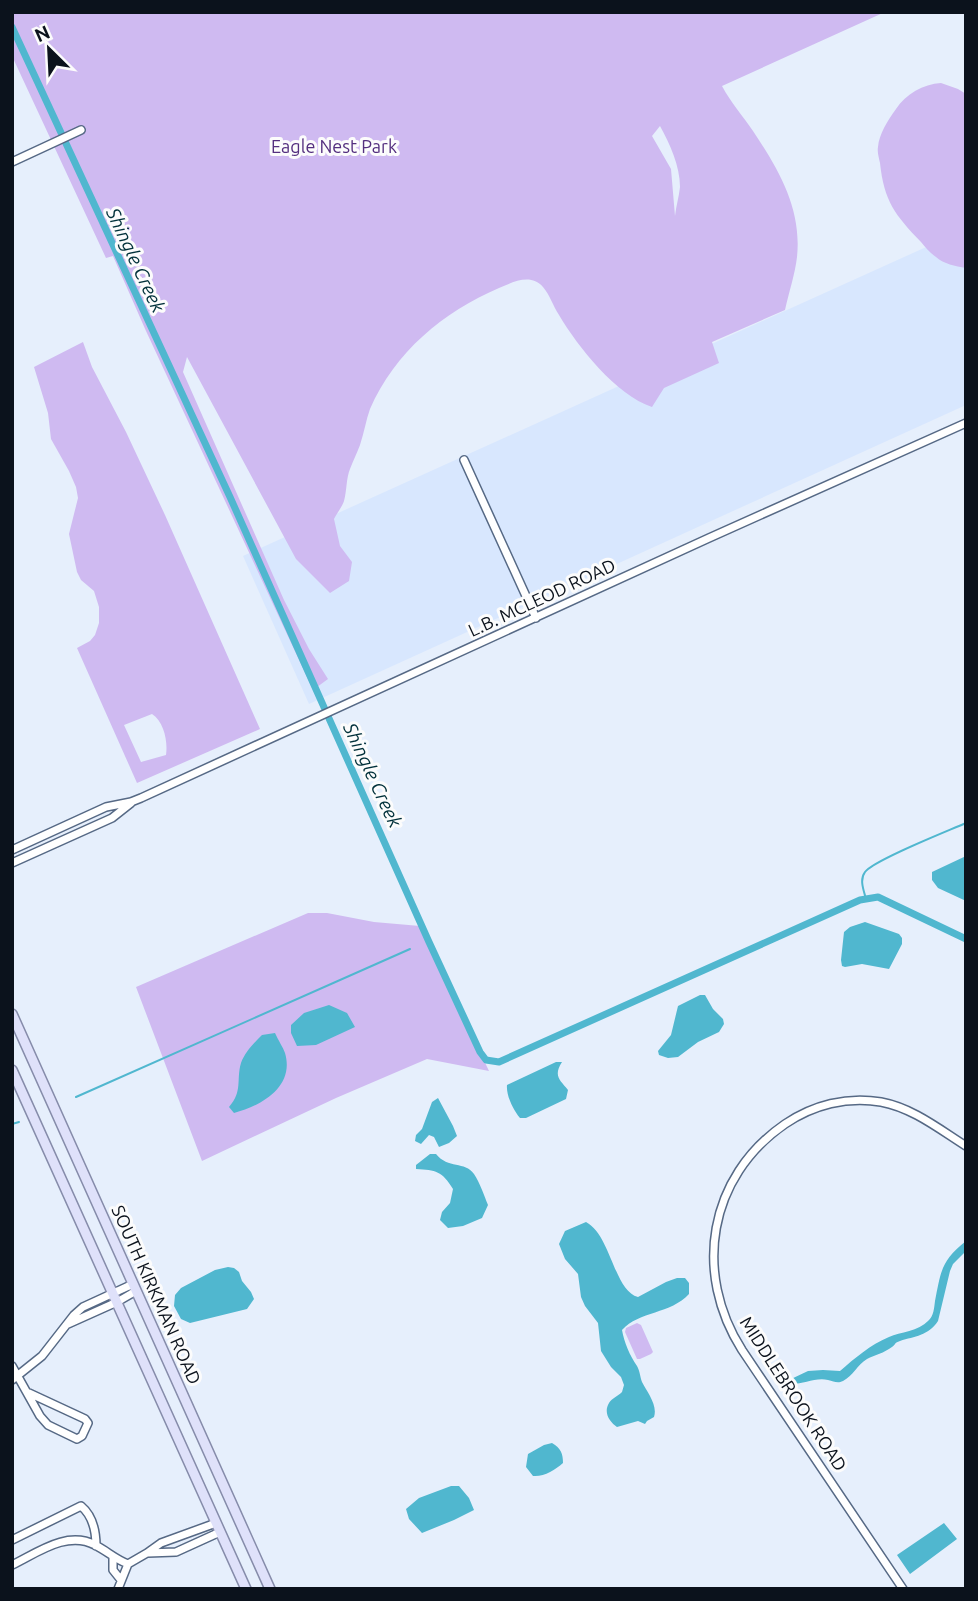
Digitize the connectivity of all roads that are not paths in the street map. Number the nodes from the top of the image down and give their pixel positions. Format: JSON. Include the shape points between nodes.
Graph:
{"nodes":[{"id":1,"x":81,"y":130,"type":"dead end"},
{"id":2,"x":12,"y":162,"type":"edge"},
{"id":3,"x":966,"y":423,"type":"edge"},
{"id":4,"x":464,"y":460,"type":"dead end"},
{"id":5,"x":536,"y":618,"type":"junction"},
{"id":6,"x":131,"y":802,"type":"junction"},
{"id":7,"x":12,"y":850,"type":"edge"},
{"id":8,"x":12,"y":863,"type":"edge"},
{"id":9,"x":12,"y":1014,"type":"edge"},
{"id":10,"x":12,"y":1070,"type":"edge"},
{"id":11,"x":966,"y":1146,"type":"edge"},
{"id":12,"x":135,"y":1287,"type":"junction"},
{"id":13,"x":112,"y":1293,"type":"junction"},
{"id":14,"x":117,"y":1302,"type":"junction"},
{"id":15,"x":67,"y":1324,"type":"junction"},
{"id":16,"x":12,"y":1366,"type":"edge"},
{"id":17,"x":15,"y":1378,"type":"edge"},
{"id":18,"x":29,"y":1394,"type":"junction"},
{"id":19,"x":216,"y":1523,"type":"junction"},
{"id":20,"x":220,"y":1532,"type":"junction"},
{"id":21,"x":12,"y":1539,"type":"edge"},
{"id":22,"x":96,"y":1546,"type":"junction"},
{"id":23,"x":147,"y":1553,"type":"junction"},
{"id":24,"x":113,"y":1558,"type":"junction"},
{"id":25,"x":128,"y":1564,"type":"junction"},
{"id":26,"x":12,"y":1565,"type":"edge"},
{"id":27,"x":121,"y":1580,"type":"junction"},
{"id":28,"x":118,"y":1589,"type":"edge"},
{"id":29,"x":246,"y":1589,"type":"edge"},
{"id":30,"x":270,"y":1589,"type":"edge"},
{"id":31,"x":903,"y":1589,"type":"edge"}],
"edges":[{"from":1,"to":2,"type":"street"},
{"from":3,"to":5,"type":"street","name":"L.B. MCLEOD ROAD"},
{"from":4,"to":5,"type":"street"},
{"from":5,"to":6,"type":"street","name":"L.B. MCLEOD ROAD"},
{"from":6,"to":7,"type":"street","name":"L.B. MCLEOD ROAD","via":[[106,807]]},
{"from":6,"to":8,"type":"street","name":"L.B. MCLEOD ROAD","via":[[111,818]]},
{"from":9,"to":12,"type":"main road","name":"SOUTH KIRKMAN ROAD"},
{"from":10,"to":13,"type":"main road"},
{"from":11,"to":31,"type":"street","name":"MIDDLEBROOK ROAD","via":[[916,1114],[888,1104],[857,1100],[816,1108],[778,1129],[746,1161],[725,1196],[715,1237],[717,1292],[734,1335]]},
{"from":12,"to":13,"type":"street"},
{"from":12,"to":14,"type":"street"},
{"from":12,"to":30,"type":"main road","name":"SOUTH KIRKMAN ROAD"},
{"from":13,"to":14,"type":"main road"},
{"from":13,"to":15,"type":"street","via":[[83,1307]]},
{"from":14,"to":15,"type":"street"},
{"from":14,"to":19,"type":"main road"},
{"from":15,"to":17,"type":"street","via":[[42,1356]]},
{"from":16,"to":17,"type":"street"},
{"from":17,"to":18,"type":"street"},
{"from":18,"to":18,"type":"street","via":[[48,1425],[77,1439],[82,1436],[88,1423],[85,1419]]},
{"from":19,"to":20,"type":"main road"},
{"from":19,"to":23,"type":"street","via":[[161,1543]]},
{"from":20,"to":23,"type":"street","via":[[176,1552]]},
{"from":20,"to":29,"type":"main road"},
{"from":21,"to":22,"type":"street","via":[[81,1506],[95,1529]]},
{"from":22,"to":24,"type":"street"},
{"from":22,"to":26,"type":"street","via":[[72,1540],[56,1543]]},
{"from":23,"to":25,"type":"street"},
{"from":24,"to":25,"type":"street"},
{"from":24,"to":27,"type":"street","via":[[113,1570]]},
{"from":25,"to":27,"type":"street"},
{"from":27,"to":28,"type":"street"}]}
